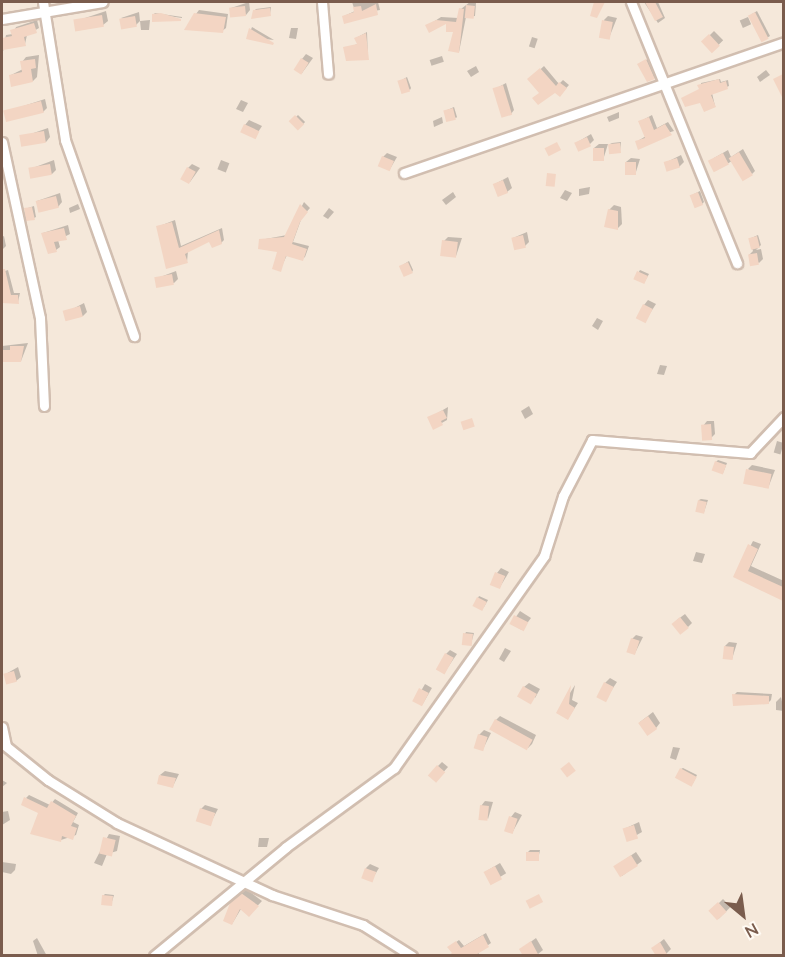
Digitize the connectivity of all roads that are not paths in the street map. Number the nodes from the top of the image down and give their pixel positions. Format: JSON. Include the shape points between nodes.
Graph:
{"nodes":[{"id":1,"x":103,"y":2,"type":"edge"},
{"id":2,"x":322,"y":2,"type":"edge"},
{"id":3,"x":631,"y":2,"type":"edge"},
{"id":4,"x":44,"y":5,"type":"edge"},
{"id":5,"x":2,"y":19,"type":"edge"},
{"id":6,"x":783,"y":42,"type":"edge"},
{"id":7,"x":327,"y":74,"type":"dead end"},
{"id":8,"x":666,"y":84,"type":"junction"},
{"id":9,"x":2,"y":142,"type":"edge"},
{"id":10,"x":404,"y":173,"type":"dead end"},
{"id":11,"x":737,"y":263,"type":"dead end"},
{"id":12,"x":134,"y":336,"type":"dead end"},
{"id":13,"x":44,"y":406,"type":"dead end"},
{"id":14,"x":783,"y":417,"type":"edge"},
{"id":15,"x":2,"y":727,"type":"edge"},
{"id":16,"x":4,"y":745,"type":"edge"},
{"id":17,"x":244,"y":882,"type":"junction"},
{"id":18,"x":154,"y":956,"type":"edge"},
{"id":19,"x":412,"y":956,"type":"edge"}],
"edges":[{"from":1,"to":4,"type":"street"},
{"from":2,"to":7,"type":"street"},
{"from":3,"to":8,"type":"street"},
{"from":4,"to":5,"type":"street"},
{"from":4,"to":12,"type":"street","via":[[65,140]]},
{"from":6,"to":8,"type":"street"},
{"from":8,"to":10,"type":"street"},
{"from":8,"to":11,"type":"street"},
{"from":9,"to":13,"type":"street","via":[[40,318]]},
{"from":14,"to":17,"type":"street","via":[[750,453],[592,440],[563,496],[544,556],[394,768]]},
{"from":15,"to":16,"type":"street"},
{"from":16,"to":17,"type":"street","via":[[48,780],[117,823]]},
{"from":17,"to":18,"type":"street"},
{"from":17,"to":19,"type":"street","via":[[363,924]]}]}
